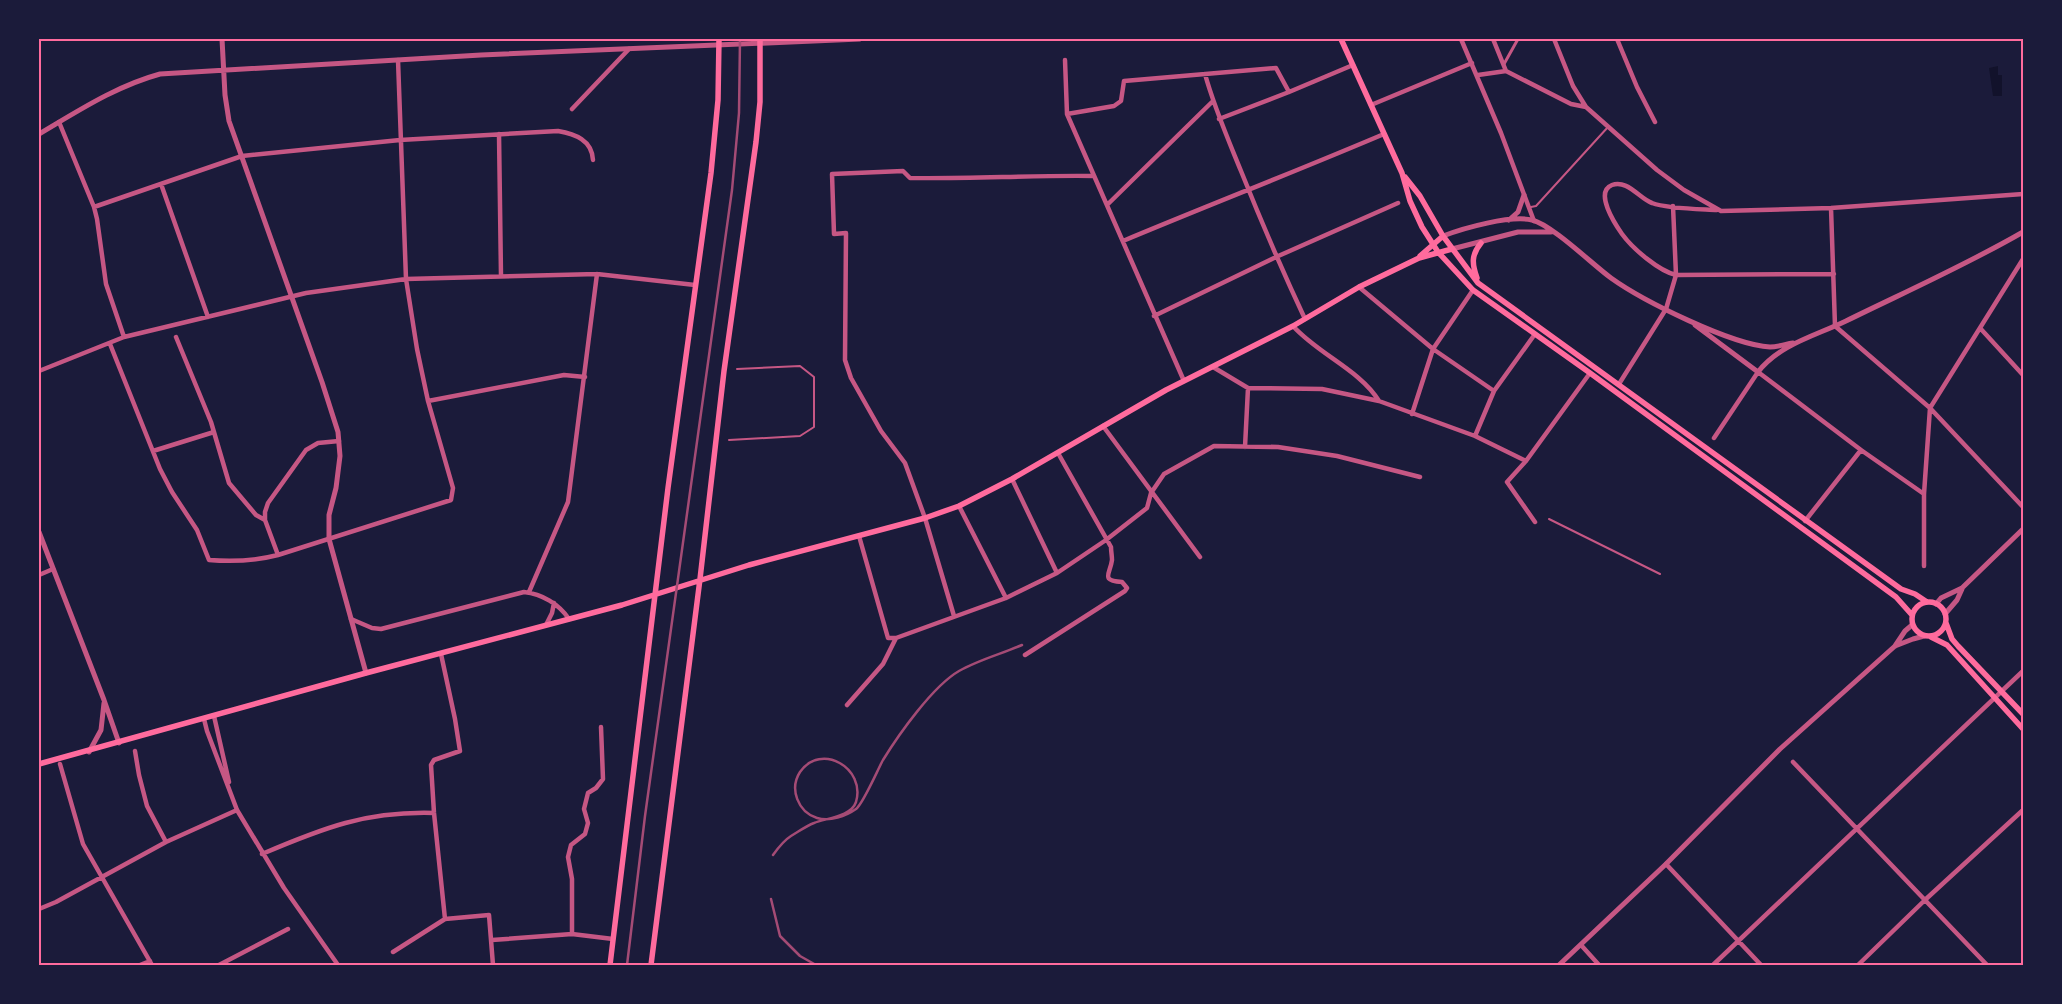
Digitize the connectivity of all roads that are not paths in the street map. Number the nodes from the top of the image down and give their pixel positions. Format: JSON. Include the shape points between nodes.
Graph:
{"nodes":[{"id":1,"x":222,"y":39,"type":"edge"},
{"id":2,"x":860,"y":39,"type":"edge"},
{"id":3,"x":1341,"y":39,"type":"edge"},
{"id":4,"x":1461,"y":39,"type":"edge"},
{"id":5,"x":1493,"y":39,"type":"edge"},
{"id":6,"x":1518,"y":39,"type":"edge"},
{"id":7,"x":1554,"y":39,"type":"edge"},
{"id":8,"x":1617,"y":39,"type":"edge"},
{"id":9,"x":760,"y":41,"type":"edge"},
{"id":10,"x":719,"y":42,"type":"edge"},
{"id":11,"x":628,"y":49,"type":"junction"},
{"id":12,"x":398,"y":60,"type":"junction"},
{"id":13,"x":1065,"y":60,"type":"dead end"},
{"id":14,"x":1472,"y":63,"type":"junction"},
{"id":15,"x":1504,"y":64,"type":"junction"},
{"id":16,"x":1353,"y":65,"type":"junction"},
{"id":17,"x":223,"y":71,"type":"junction"},
{"id":18,"x":1506,"y":71,"type":"junction"},
{"id":19,"x":1205,"y":74,"type":"junction"},
{"id":20,"x":1478,"y":75,"type":"junction"},
{"id":21,"x":1289,"y":92,"type":"junction"},
{"id":22,"x":1213,"y":101,"type":"junction"},
{"id":23,"x":1371,"y":105,"type":"junction"},
{"id":24,"x":1586,"y":107,"type":"junction"},
{"id":25,"x":572,"y":109,"type":"dead end"},
{"id":26,"x":1067,"y":114,"type":"junction"},
{"id":27,"x":1219,"y":119,"type":"junction"},
{"id":28,"x":59,"y":122,"type":"junction"},
{"id":29,"x":1655,"y":122,"type":"dead end"},
{"id":30,"x":1608,"y":127,"type":"junction"},
{"id":31,"x":39,"y":134,"type":"edge"},
{"id":32,"x":499,"y":134,"type":"junction"},
{"id":33,"x":1384,"y":134,"type":"junction"},
{"id":34,"x":400,"y":140,"type":"junction"},
{"id":35,"x":242,"y":156,"type":"junction"},
{"id":36,"x":593,"y":160,"type":"dead end"},
{"id":37,"x":1402,"y":173,"type":"junction"},
{"id":38,"x":1094,"y":176,"type":"junction"},
{"id":39,"x":161,"y":184,"type":"junction"},
{"id":40,"x":1248,"y":188,"type":"junction"},
{"id":41,"x":2023,"y":194,"type":"edge"},
{"id":42,"x":1524,"y":195,"type":"junction"},
{"id":43,"x":1398,"y":203,"type":"dead end"},
{"id":44,"x":1107,"y":205,"type":"junction"},
{"id":45,"x":1673,"y":206,"type":"junction"},
{"id":46,"x":94,"y":207,"type":"junction"},
{"id":47,"x":1529,"y":208,"type":"junction"},
{"id":48,"x":1830,"y":208,"type":"junction"},
{"id":49,"x":1721,"y":211,"type":"junction"},
{"id":50,"x":1508,"y":220,"type":"junction"},
{"id":51,"x":1534,"y":221,"type":"junction"},
{"id":52,"x":1552,"y":232,"type":"junction"},
{"id":53,"x":2023,"y":232,"type":"edge"},
{"id":54,"x":1443,"y":236,"type":"junction"},
{"id":55,"x":1123,"y":241,"type":"junction"},
{"id":56,"x":1481,"y":243,"type":"junction"},
{"id":57,"x":1433,"y":244,"type":"junction"},
{"id":58,"x":1452,"y":249,"type":"junction"},
{"id":59,"x":1438,"y":252,"type":"junction"},
{"id":60,"x":1276,"y":257,"type":"junction"},
{"id":61,"x":1418,"y":258,"type":"junction"},
{"id":62,"x":2023,"y":259,"type":"edge"},
{"id":63,"x":597,"y":274,"type":"junction"},
{"id":64,"x":1834,"y":274,"type":"junction"},
{"id":65,"x":1676,"y":275,"type":"junction"},
{"id":66,"x":501,"y":276,"type":"junction"},
{"id":67,"x":406,"y":279,"type":"junction"},
{"id":68,"x":1478,"y":283,"type":"junction"},
{"id":69,"x":695,"y":285,"type":"junction"},
{"id":70,"x":1359,"y":287,"type":"junction"},
{"id":71,"x":1473,"y":290,"type":"junction"},
{"id":72,"x":290,"y":296,"type":"junction"},
{"id":73,"x":1666,"y":309,"type":"junction"},
{"id":74,"x":1154,"y":316,"type":"junction"},
{"id":75,"x":208,"y":317,"type":"junction"},
{"id":76,"x":1305,"y":319,"type":"junction"},
{"id":77,"x":1691,"y":322,"type":"junction"},
{"id":78,"x":1293,"y":326,"type":"junction"},
{"id":79,"x":1835,"y":326,"type":"junction"},
{"id":80,"x":1980,"y":328,"type":"junction"},
{"id":81,"x":1535,"y":334,"type":"junction"},
{"id":82,"x":124,"y":337,"type":"junction"},
{"id":83,"x":176,"y":337,"type":"dead end"},
{"id":84,"x":1793,"y":343,"type":"junction"},
{"id":85,"x":110,"y":344,"type":"junction"},
{"id":86,"x":1434,"y":349,"type":"junction"},
{"id":87,"x":1213,"y":367,"type":"junction"},
{"id":88,"x":736,"y":369,"type":"dead end"},
{"id":89,"x":39,"y":371,"type":"edge"},
{"id":90,"x":1758,"y":372,"type":"junction"},
{"id":91,"x":1590,"y":373,"type":"junction"},
{"id":92,"x":2023,"y":375,"type":"edge"},
{"id":93,"x":585,"y":377,"type":"junction"},
{"id":94,"x":1184,"y":381,"type":"junction"},
{"id":95,"x":1620,"y":384,"type":"junction"},
{"id":96,"x":1248,"y":388,"type":"junction"},
{"id":97,"x":1494,"y":391,"type":"junction"},
{"id":98,"x":428,"y":401,"type":"junction"},
{"id":99,"x":1379,"y":401,"type":"junction"},
{"id":100,"x":1930,"y":408,"type":"junction"},
{"id":101,"x":1412,"y":414,"type":"junction"},
{"id":102,"x":1103,"y":426,"type":"junction"},
{"id":103,"x":214,"y":432,"type":"junction"},
{"id":104,"x":1475,"y":436,"type":"junction"},
{"id":105,"x":1714,"y":438,"type":"dead end"},
{"id":106,"x":729,"y":440,"type":"dead end"},
{"id":107,"x":339,"y":441,"type":"junction"},
{"id":108,"x":1245,"y":447,"type":"junction"},
{"id":109,"x":1861,"y":450,"type":"junction"},
{"id":110,"x":153,"y":451,"type":"junction"},
{"id":111,"x":1058,"y":452,"type":"junction"},
{"id":112,"x":1526,"y":461,"type":"junction"},
{"id":113,"x":1420,"y":477,"type":"dead end"},
{"id":114,"x":1012,"y":479,"type":"junction"},
{"id":115,"x":1151,"y":493,"type":"junction"},
{"id":116,"x":1924,"y":494,"type":"junction"},
{"id":117,"x":959,"y":506,"type":"junction"},
{"id":118,"x":2023,"y":507,"type":"edge"},
{"id":119,"x":925,"y":518,"type":"junction"},
{"id":120,"x":1549,"y":519,"type":"dead end"},
{"id":121,"x":265,"y":520,"type":"junction"},
{"id":122,"x":1805,"y":520,"type":"junction"},
{"id":123,"x":1535,"y":522,"type":"dead end"},
{"id":124,"x":2023,"y":529,"type":"edge"},
{"id":125,"x":39,"y":532,"type":"edge"},
{"id":126,"x":859,"y":536,"type":"junction"},
{"id":127,"x":329,"y":539,"type":"junction"},
{"id":128,"x":1106,"y":540,"type":"junction"},
{"id":129,"x":278,"y":555,"type":"junction"},
{"id":130,"x":1200,"y":557,"type":"dead end"},
{"id":131,"x":1924,"y":566,"type":"dead end"},
{"id":132,"x":53,"y":569,"type":"junction"},
{"id":133,"x":1056,"y":573,"type":"junction"},
{"id":134,"x":1660,"y":574,"type":"dead end"},
{"id":135,"x":39,"y":575,"type":"edge"},
{"id":136,"x":700,"y":579,"type":"junction"},
{"id":137,"x":1962,"y":588,"type":"junction"},
{"id":138,"x":529,"y":592,"type":"junction"},
{"id":139,"x":656,"y":595,"type":"junction"},
{"id":140,"x":1006,"y":598,"type":"junction"},
{"id":141,"x":1927,"y":602,"type":"junction"},
{"id":142,"x":554,"y":603,"type":"junction"},
{"id":143,"x":1936,"y":604,"type":"junction"},
{"id":144,"x":1945,"y":614,"type":"junction"},
{"id":145,"x":1912,"y":615,"type":"junction"},
{"id":146,"x":954,"y":616,"type":"junction"},
{"id":147,"x":351,"y":619,"type":"junction"},
{"id":148,"x":569,"y":619,"type":"junction"},
{"id":149,"x":1946,"y":623,"type":"junction"},
{"id":150,"x":546,"y":625,"type":"junction"},
{"id":151,"x":1912,"y":625,"type":"junction"},
{"id":152,"x":1924,"y":636,"type":"junction"},
{"id":153,"x":1931,"y":637,"type":"junction"},
{"id":154,"x":896,"y":638,"type":"junction"},
{"id":155,"x":1895,"y":646,"type":"junction"},
{"id":156,"x":441,"y":654,"type":"junction"},
{"id":157,"x":1025,"y":655,"type":"dead end"},
{"id":158,"x":2023,"y":671,"type":"edge"},
{"id":159,"x":366,"y":673,"type":"junction"},
{"id":160,"x":2002,"y":692,"type":"junction"},
{"id":161,"x":1995,"y":699,"type":"junction"},
{"id":162,"x":104,"y":700,"type":"junction"},
{"id":163,"x":847,"y":705,"type":"dead end"},
{"id":164,"x":2023,"y":714,"type":"edge"},
{"id":165,"x":214,"y":716,"type":"junction"},
{"id":166,"x":204,"y":719,"type":"junction"},
{"id":167,"x":602,"y":727,"type":"dead end"},
{"id":168,"x":2023,"y":729,"type":"edge"},
{"id":169,"x":119,"y":743,"type":"junction"},
{"id":170,"x":135,"y":751,"type":"dead end"},
{"id":171,"x":89,"y":752,"type":"junction"},
{"id":172,"x":1793,"y":762,"type":"dead end"},
{"id":173,"x":39,"y":764,"type":"edge"},
{"id":174,"x":60,"y":764,"type":"dead end"},
{"id":175,"x":233,"y":800,"type":"junction"},
{"id":176,"x":237,"y":810,"type":"junction"},
{"id":177,"x":2023,"y":810,"type":"edge"},
{"id":178,"x":434,"y":813,"type":"junction"},
{"id":179,"x":1856,"y":830,"type":"junction"},
{"id":180,"x":166,"y":842,"type":"junction"},
{"id":181,"x":262,"y":854,"type":"junction"},
{"id":182,"x":1666,"y":864,"type":"junction"},
{"id":183,"x":101,"y":877,"type":"junction"},
{"id":184,"x":1926,"y":899,"type":"junction"},
{"id":185,"x":39,"y":909,"type":"edge"},
{"id":186,"x":445,"y":918,"type":"junction"},
{"id":187,"x":288,"y":929,"type":"dead end"},
{"id":188,"x":572,"y":934,"type":"junction"},
{"id":189,"x":613,"y":939,"type":"junction"},
{"id":190,"x":492,"y":940,"type":"junction"},
{"id":191,"x":1739,"y":942,"type":"junction"},
{"id":192,"x":1580,"y":945,"type":"junction"},
{"id":193,"x":393,"y":952,"type":"dead end"},
{"id":194,"x":151,"y":963,"type":"edge"},
{"id":195,"x":140,"y":965,"type":"edge"},
{"id":196,"x":219,"y":965,"type":"edge"},
{"id":197,"x":336,"y":965,"type":"edge"},
{"id":198,"x":493,"y":965,"type":"edge"},
{"id":199,"x":610,"y":965,"type":"edge"},
{"id":200,"x":651,"y":965,"type":"edge"},
{"id":201,"x":1559,"y":965,"type":"edge"},
{"id":202,"x":1599,"y":965,"type":"edge"},
{"id":203,"x":1713,"y":965,"type":"edge"},
{"id":204,"x":1761,"y":965,"type":"edge"},
{"id":205,"x":1858,"y":965,"type":"edge"},
{"id":206,"x":1987,"y":965,"type":"edge"}],
"edges":[{"from":1,"to":17,"type":"street"},
{"from":2,"to":9,"type":"street"},
{"from":3,"to":16,"type":"main road"},
{"from":4,"to":14,"type":"street"},
{"from":5,"to":15,"type":"street"},
{"from":6,"to":15,"type":"street"},
{"from":7,"to":24,"type":"street","via":[[1573,86]]},
{"from":8,"to":29,"type":"street"},
{"from":9,"to":10,"type":"street"},
{"from":9,"to":136,"type":"main road","via":[[756,142],[724,371]]},
{"from":10,"to":11,"type":"street"},
{"from":10,"to":69,"type":"main road","via":[[716,131]]},
{"from":11,"to":12,"type":"street"},
{"from":11,"to":25,"type":"street"},
{"from":12,"to":17,"type":"street"},
{"from":12,"to":34,"type":"street"},
{"from":13,"to":26,"type":"street"},
{"from":14,"to":20,"type":"street"},
{"from":14,"to":23,"type":"street"},
{"from":15,"to":18,"type":"street"},
{"from":16,"to":21,"type":"street"},
{"from":16,"to":23,"type":"main road"},
{"from":17,"to":28,"type":"street","via":[[160,74],[140,79]]},
{"from":17,"to":35,"type":"street","via":[[229,121]]},
{"from":18,"to":20,"type":"street"},
{"from":18,"to":24,"type":"street","via":[[1570,104]]},
{"from":19,"to":21,"type":"street","via":[[1276,68]]},
{"from":19,"to":22,"type":"street"},
{"from":19,"to":26,"type":"street","via":[[1124,81],[1121,101],[1114,106]]},
{"from":20,"to":42,"type":"street"},
{"from":21,"to":27,"type":"street"},
{"from":22,"to":27,"type":"street"},
{"from":22,"to":44,"type":"street"},
{"from":23,"to":33,"type":"main road"},
{"from":24,"to":30,"type":"street"},
{"from":26,"to":38,"type":"street"},
{"from":27,"to":40,"type":"street"},
{"from":28,"to":31,"type":"street"},
{"from":28,"to":46,"type":"street"},
{"from":30,"to":47,"type":"lane","via":[[1536,206]]},
{"from":30,"to":49,"type":"street","via":[[1657,170]]},
{"from":32,"to":34,"type":"street"},
{"from":32,"to":36,"type":"street","via":[[558,131],[576,134],[592,151]]},
{"from":32,"to":66,"type":"street"},
{"from":33,"to":37,"type":"main road"},
{"from":33,"to":40,"type":"street"},
{"from":34,"to":35,"type":"street"},
{"from":34,"to":67,"type":"street"},
{"from":35,"to":39,"type":"street"},
{"from":35,"to":72,"type":"street"},
{"from":37,"to":54,"type":"main road","via":[[1420,196]]},
{"from":37,"to":57,"type":"main road","via":[[1410,201]]},
{"from":38,"to":44,"type":"street"},
{"from":38,"to":119,"type":"street","via":[[942,179],[910,178],[902,171],[832,174],[834,234],[846,234],[845,360],[851,378],[881,431],[905,463]]},
{"from":39,"to":46,"type":"street"},
{"from":39,"to":75,"type":"street"},
{"from":40,"to":55,"type":"street"},
{"from":40,"to":60,"type":"street"},
{"from":41,"to":48,"type":"street"},
{"from":42,"to":47,"type":"street"},
{"from":42,"to":50,"type":"street","via":[[1518,212]]},
{"from":43,"to":60,"type":"street"},
{"from":44,"to":55,"type":"street"},
{"from":45,"to":49,"type":"street"},
{"from":45,"to":65,"type":"street"},
{"from":45,"to":65,"type":"street","via":[[1652,203],[1624,185],[1612,185],[1604,195],[1622,234],[1667,273]]},
{"from":46,"to":82,"type":"street","via":[[106,284]]},
{"from":47,"to":51,"type":"street"},
{"from":48,"to":49,"type":"street"},
{"from":48,"to":64,"type":"street"},
{"from":50,"to":51,"type":"street"},
{"from":50,"to":54,"type":"street","via":[[1468,227]]},
{"from":51,"to":52,"type":"street"},
{"from":52,"to":56,"type":"street","via":[[1518,232]]},
{"from":52,"to":73,"type":"street","via":[[1612,279]]},
{"from":53,"to":79,"type":"street","via":[[1985,254]]},
{"from":54,"to":57,"type":"main road"},
{"from":54,"to":58,"type":"main road"},
{"from":55,"to":74,"type":"street"},
{"from":56,"to":58,"type":"street"},
{"from":56,"to":68,"type":"main road","via":[[1472,262]]},
{"from":57,"to":59,"type":"main road"},
{"from":57,"to":61,"type":"main road"},
{"from":58,"to":59,"type":"main road"},
{"from":58,"to":68,"type":"main road"},
{"from":59,"to":61,"type":"main road"},
{"from":59,"to":71,"type":"main road"},
{"from":60,"to":74,"type":"street"},
{"from":60,"to":76,"type":"street"},
{"from":61,"to":70,"type":"main road"},
{"from":62,"to":80,"type":"street"},
{"from":63,"to":66,"type":"street"},
{"from":63,"to":69,"type":"street"},
{"from":63,"to":93,"type":"street"},
{"from":64,"to":65,"type":"street"},
{"from":64,"to":79,"type":"street"},
{"from":65,"to":73,"type":"street"},
{"from":66,"to":67,"type":"street"},
{"from":67,"to":72,"type":"street"},
{"from":67,"to":98,"type":"street"},
{"from":68,"to":95,"type":"main road"},
{"from":69,"to":139,"type":"main road"},
{"from":70,"to":76,"type":"main road"},
{"from":70,"to":86,"type":"street"},
{"from":71,"to":81,"type":"main road"},
{"from":71,"to":86,"type":"street"},
{"from":72,"to":75,"type":"street"},
{"from":72,"to":107,"type":"street","via":[[322,382]]},
{"from":73,"to":77,"type":"street"},
{"from":73,"to":95,"type":"street"},
{"from":74,"to":94,"type":"street"},
{"from":75,"to":82,"type":"street"},
{"from":76,"to":78,"type":"main road"},
{"from":77,"to":84,"type":"street","via":[[1754,344],[1771,347]]},
{"from":77,"to":90,"type":"street"},
{"from":78,"to":87,"type":"main road"},
{"from":78,"to":99,"type":"street","via":[[1305,340],[1371,388]]},
{"from":79,"to":84,"type":"street"},
{"from":79,"to":100,"type":"street"},
{"from":80,"to":92,"type":"street"},
{"from":80,"to":100,"type":"street"},
{"from":81,"to":91,"type":"main road"},
{"from":81,"to":97,"type":"street"},
{"from":82,"to":85,"type":"street"},
{"from":83,"to":103,"type":"street"},
{"from":84,"to":90,"type":"street"},
{"from":85,"to":89,"type":"street"},
{"from":85,"to":110,"type":"street"},
{"from":86,"to":97,"type":"street"},
{"from":86,"to":101,"type":"street"},
{"from":87,"to":94,"type":"main road"},
{"from":87,"to":96,"type":"street"},
{"from":88,"to":106,"type":"lane","via":[[800,366],[814,377],[814,427],[800,436]]},
{"from":90,"to":105,"type":"street"},
{"from":90,"to":109,"type":"street"},
{"from":91,"to":112,"type":"street"},
{"from":91,"to":145,"type":"main road","via":[[1896,597]]},
{"from":93,"to":98,"type":"street","via":[[564,375]]},
{"from":93,"to":138,"type":"street","via":[[568,502]]},
{"from":94,"to":102,"type":"main road"},
{"from":95,"to":122,"type":"main road"},
{"from":96,"to":99,"type":"street","via":[[1322,389]]},
{"from":96,"to":108,"type":"street"},
{"from":97,"to":104,"type":"street"},
{"from":98,"to":127,"type":"street","via":[[453,488],[451,500]]},
{"from":99,"to":101,"type":"street"},
{"from":100,"to":116,"type":"street"},
{"from":100,"to":118,"type":"street"},
{"from":101,"to":104,"type":"street"},
{"from":102,"to":111,"type":"main road"},
{"from":102,"to":115,"type":"street"},
{"from":103,"to":110,"type":"street"},
{"from":103,"to":121,"type":"street","via":[[232,488],[256,515]]},
{"from":104,"to":112,"type":"street"},
{"from":107,"to":121,"type":"street","via":[[318,443],[306,450],[268,503]]},
{"from":107,"to":127,"type":"street","via":[[340,456],[329,515]]},
{"from":108,"to":113,"type":"street","via":[[1278,447],[1337,456]]},
{"from":108,"to":115,"type":"street","via":[[1214,446],[1164,474]]},
{"from":109,"to":116,"type":"street"},
{"from":109,"to":122,"type":"street"},
{"from":110,"to":129,"type":"street","via":[[172,492],[197,530],[209,560],[257,561]]},
{"from":111,"to":114,"type":"main road"},
{"from":111,"to":128,"type":"street"},
{"from":112,"to":123,"type":"street","via":[[1507,482]]},
{"from":114,"to":117,"type":"main road"},
{"from":114,"to":133,"type":"street"},
{"from":115,"to":128,"type":"street","via":[[1147,508]]},
{"from":115,"to":130,"type":"street"},
{"from":116,"to":131,"type":"street"},
{"from":117,"to":119,"type":"main road"},
{"from":117,"to":140,"type":"street"},
{"from":119,"to":126,"type":"main road"},
{"from":119,"to":146,"type":"street"},
{"from":120,"to":134,"type":"lane"},
{"from":121,"to":129,"type":"street"},
{"from":122,"to":141,"type":"main road","via":[[1901,589]]},
{"from":124,"to":137,"type":"street"},
{"from":125,"to":132,"type":"street"},
{"from":126,"to":136,"type":"main road"},
{"from":126,"to":154,"type":"street","via":[[888,638]]},
{"from":127,"to":129,"type":"street"},
{"from":127,"to":147,"type":"street"},
{"from":128,"to":133,"type":"street"},
{"from":128,"to":157,"type":"street","via":[[1111,547],[1112,560],[1108,579],[1122,582],[1127,588],[1125,591]]},
{"from":132,"to":135,"type":"street"},
{"from":132,"to":162,"type":"street"},
{"from":133,"to":140,"type":"street"},
{"from":136,"to":139,"type":"main road"},
{"from":136,"to":200,"type":"main road"},
{"from":137,"to":143,"type":"street"},
{"from":137,"to":144,"type":"street"},
{"from":138,"to":142,"type":"street"},
{"from":138,"to":147,"type":"street","via":[[381,629]]},
{"from":139,"to":148,"type":"main road"},
{"from":139,"to":189,"type":"main road"},
{"from":140,"to":146,"type":"street"},
{"from":141,"to":143,"type":"main road"},
{"from":141,"to":145,"type":"main road","via":[[1919,605]]},
{"from":142,"to":148,"type":"street"},
{"from":142,"to":150,"type":"street"},
{"from":143,"to":144,"type":"main road"},
{"from":144,"to":149,"type":"main road"},
{"from":145,"to":151,"type":"main road"},
{"from":146,"to":154,"type":"street"},
{"from":147,"to":159,"type":"street"},
{"from":148,"to":150,"type":"main road"},
{"from":149,"to":153,"type":"main road","via":[[1938,634]]},
{"from":149,"to":160,"type":"main road","via":[[1958,646]]},
{"from":150,"to":156,"type":"main road"},
{"from":151,"to":152,"type":"main road"},
{"from":151,"to":155,"type":"street"},
{"from":152,"to":153,"type":"main road"},
{"from":152,"to":155,"type":"street"},
{"from":153,"to":161,"type":"main road","via":[[1947,645]]},
{"from":154,"to":163,"type":"street","via":[[883,664]]},
{"from":155,"to":182,"type":"street","via":[[1780,749]]},
{"from":156,"to":159,"type":"main road"},
{"from":156,"to":178,"type":"street","via":[[460,751],[434,760],[431,765]]},
{"from":158,"to":160,"type":"street"},
{"from":159,"to":165,"type":"main road"},
{"from":160,"to":161,"type":"street"},
{"from":160,"to":164,"type":"main road"},
{"from":161,"to":168,"type":"main road"},
{"from":161,"to":179,"type":"street"},
{"from":162,"to":169,"type":"street"},
{"from":162,"to":171,"type":"street","via":[[101,730]]},
{"from":165,"to":166,"type":"main road"},
{"from":165,"to":175,"type":"street"},
{"from":166,"to":169,"type":"main road"},
{"from":166,"to":175,"type":"street"},
{"from":167,"to":188,"type":"street","via":[[603,779],[588,793],[584,808],[588,823],[585,834],[571,845],[568,857],[572,879]]},
{"from":169,"to":171,"type":"main road"},
{"from":170,"to":180,"type":"street","via":[[148,806]]},
{"from":171,"to":173,"type":"main road"},
{"from":172,"to":179,"type":"street"},
{"from":174,"to":183,"type":"street","via":[[83,844]]},
{"from":175,"to":176,"type":"street"},
{"from":176,"to":180,"type":"street"},
{"from":176,"to":181,"type":"street"},
{"from":177,"to":184,"type":"street"},
{"from":178,"to":181,"type":"street","via":[[408,812],[347,821]]},
{"from":178,"to":186,"type":"street"},
{"from":179,"to":184,"type":"street"},
{"from":179,"to":191,"type":"street"},
{"from":180,"to":183,"type":"street"},
{"from":181,"to":197,"type":"street"},
{"from":182,"to":191,"type":"street"},
{"from":182,"to":192,"type":"street"},
{"from":183,"to":185,"type":"street"},
{"from":183,"to":194,"type":"street"},
{"from":184,"to":205,"type":"street"},
{"from":184,"to":206,"type":"street"},
{"from":186,"to":190,"type":"street","via":[[489,915]]},
{"from":186,"to":193,"type":"street"},
{"from":187,"to":196,"type":"street"},
{"from":188,"to":189,"type":"street"},
{"from":188,"to":190,"type":"street"},
{"from":189,"to":199,"type":"main road"},
{"from":190,"to":198,"type":"street"},
{"from":191,"to":203,"type":"street"},
{"from":191,"to":204,"type":"street"},
{"from":192,"to":201,"type":"street"},
{"from":192,"to":202,"type":"street"},
{"from":194,"to":195,"type":"street"}]}
